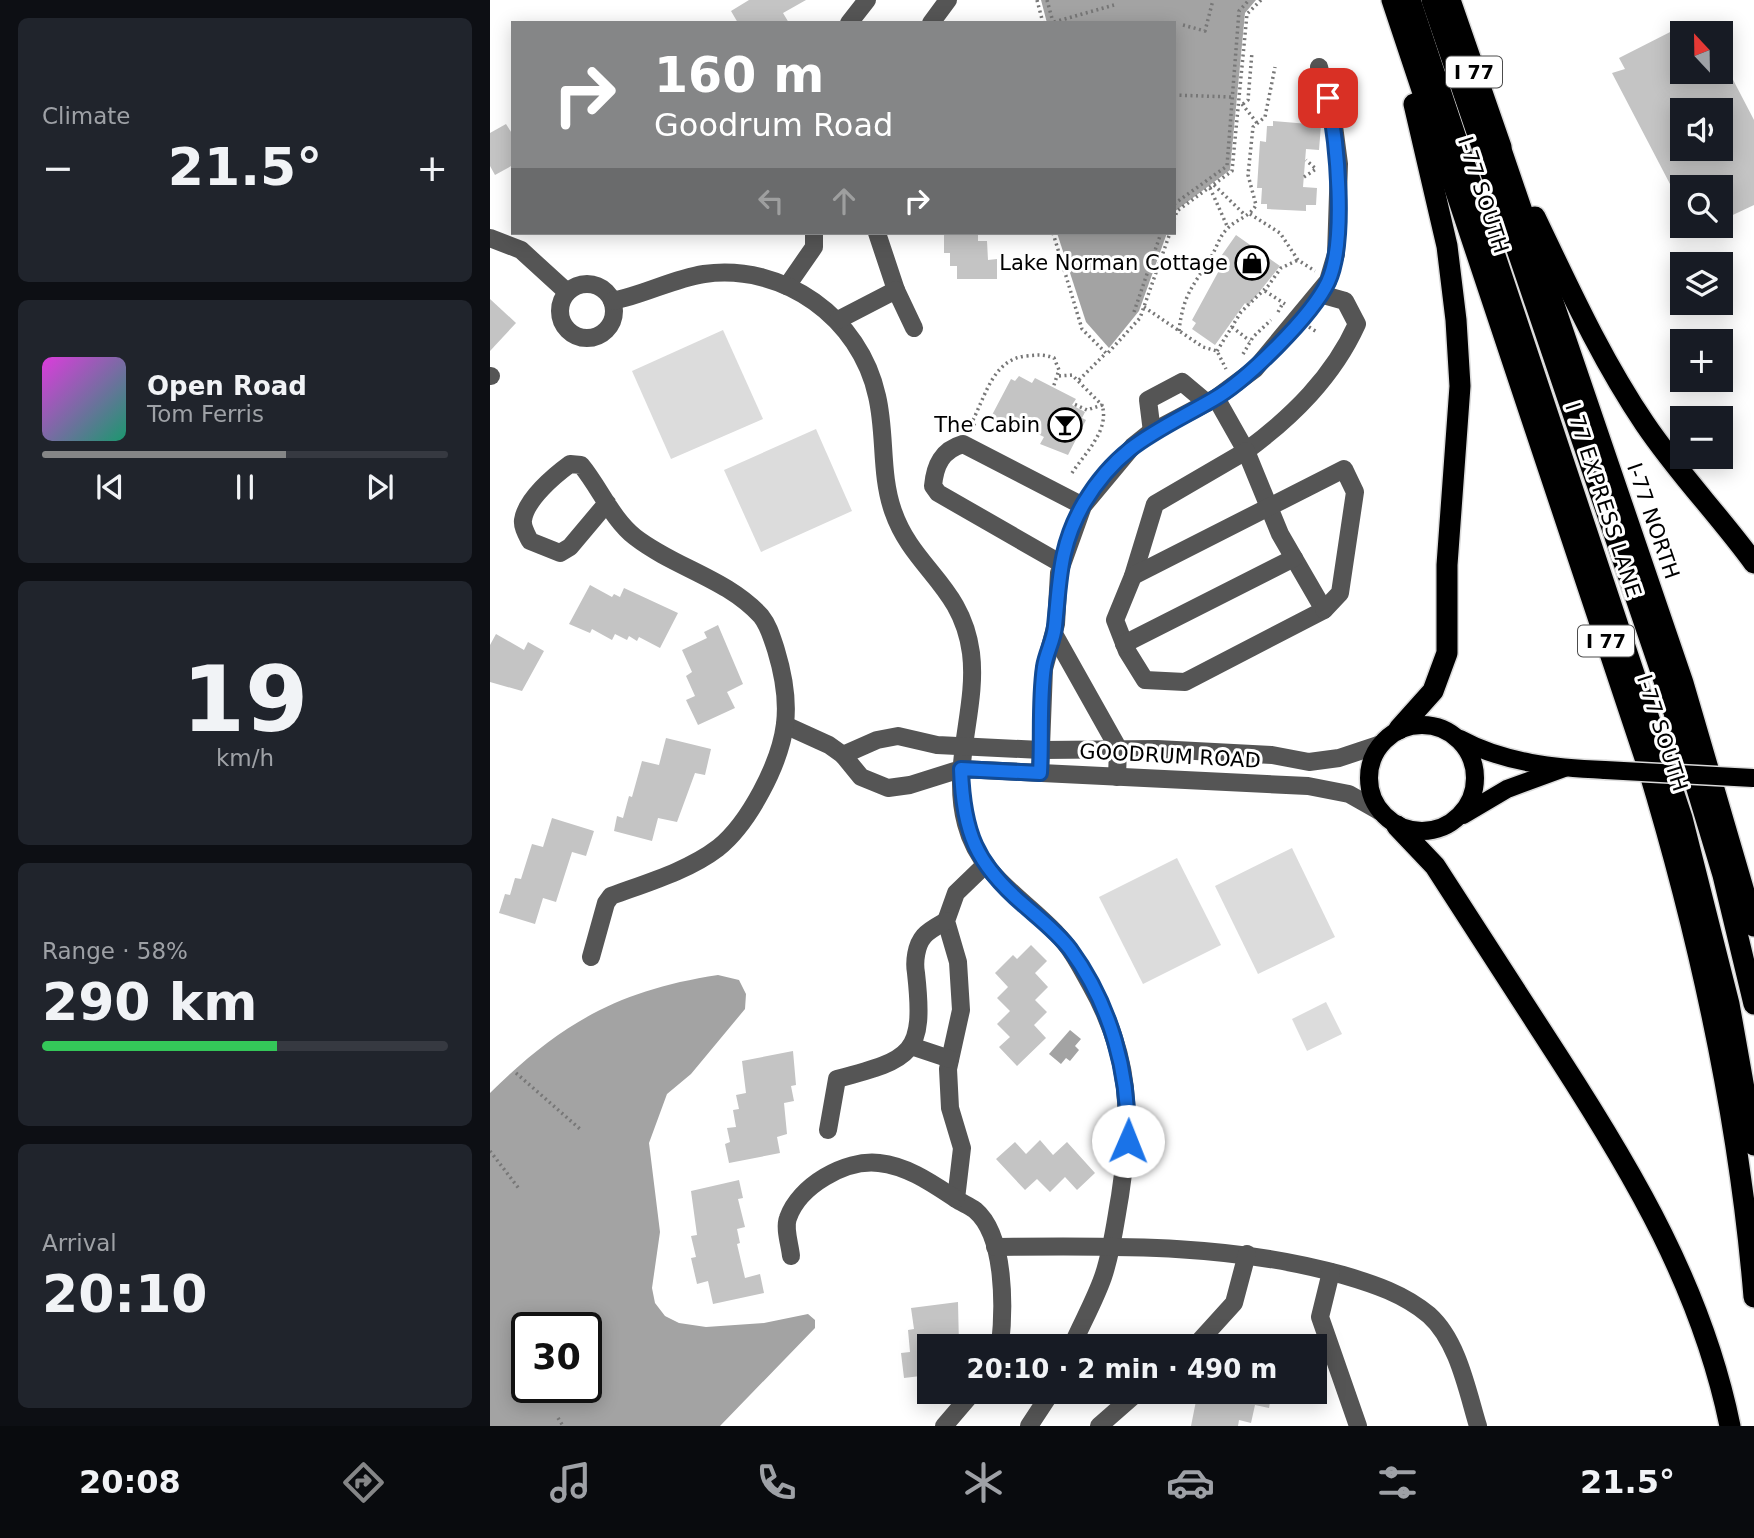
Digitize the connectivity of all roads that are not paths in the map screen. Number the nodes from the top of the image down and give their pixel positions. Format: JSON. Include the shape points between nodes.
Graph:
{"nodes":[{"id":1,"x":867,"y":0,"type":"edge"},
{"id":2,"x":948,"y":0,"type":"edge"},
{"id":3,"x":1390,"y":0,"type":"edge"},
{"id":4,"x":1410,"y":0,"type":"edge"},
{"id":5,"x":1432,"y":0,"type":"edge"},
{"id":6,"x":1452,"y":4,"type":"edge"},
{"id":7,"x":851,"y":21,"type":"edge"},
{"id":8,"x":932,"y":21,"type":"edge"},
{"id":9,"x":1319,"y":67,"type":"dead end"},
{"id":10,"x":1496,"y":135,"type":"junction"},
{"id":11,"x":814,"y":235,"type":"edge"},
{"id":12,"x":878,"y":235,"type":"edge"},
{"id":13,"x":490,"y":238,"type":"edge"},
{"id":14,"x":787,"y":286,"type":"junction"},
{"id":15,"x":896,"y":290,"type":"junction"},
{"id":16,"x":567,"y":292,"type":"junction"},
{"id":17,"x":1320,"y":294,"type":"junction"},
{"id":18,"x":612,"y":301,"type":"junction"},
{"id":19,"x":838,"y":320,"type":"junction"},
{"id":20,"x":914,"y":328,"type":"dead end"},
{"id":21,"x":1211,"y":401,"type":"junction"},
{"id":22,"x":1150,"y":433,"type":"junction"},
{"id":23,"x":1246,"y":451,"type":"junction"},
{"id":24,"x":607,"y":503,"type":"junction"},
{"id":25,"x":1083,"y":506,"type":"junction"},
{"id":26,"x":1268,"y":508,"type":"junction"},
{"id":27,"x":1294,"y":558,"type":"junction"},
{"id":28,"x":1754,"y":560,"type":"edge"},
{"id":29,"x":1060,"y":563,"type":"junction"},
{"id":30,"x":1133,"y":576,"type":"junction"},
{"id":31,"x":1324,"y":610,"type":"junction"},
{"id":32,"x":1054,"y":634,"type":"junction"},
{"id":33,"x":1124,"y":644,"type":"junction"},
{"id":34,"x":785,"y":725,"type":"junction"},
{"id":35,"x":1399,"y":729,"type":"junction"},
{"id":36,"x":1456,"y":737,"type":"junction"},
{"id":37,"x":1381,"y":744,"type":"junction"},
{"id":38,"x":962,"y":746,"type":"junction"},
{"id":39,"x":1118,"y":748,"type":"junction"},
{"id":40,"x":1041,"y":750,"type":"junction"},
{"id":41,"x":843,"y":755,"type":"junction"},
{"id":42,"x":1564,"y":768,"type":"junction"},
{"id":43,"x":961,"y":769,"type":"junction"},
{"id":44,"x":1040,"y":773,"type":"junction"},
{"id":45,"x":1117,"y":777,"type":"junction"},
{"id":46,"x":1754,"y":778,"type":"edge"},
{"id":47,"x":1379,"y":811,"type":"junction"},
{"id":48,"x":1454,"y":820,"type":"junction"},
{"id":49,"x":1398,"y":826,"type":"junction"},
{"id":50,"x":985,"y":865,"type":"junction"},
{"id":51,"x":946,"y":921,"type":"junction"},
{"id":52,"x":1754,"y":926,"type":"edge"},
{"id":53,"x":590,"y":957,"type":"dead end"},
{"id":54,"x":1754,"y":1004,"type":"edge"},
{"id":55,"x":911,"y":1046,"type":"junction"},
{"id":56,"x":950,"y":1059,"type":"junction"},
{"id":57,"x":828,"y":1130,"type":"dead end"},
{"id":58,"x":1754,"y":1145,"type":"edge"},
{"id":59,"x":956,"y":1199,"type":"junction"},
{"id":60,"x":1112,"y":1246,"type":"junction"},
{"id":61,"x":995,"y":1247,"type":"junction"},
{"id":62,"x":1247,"y":1254,"type":"junction"},
{"id":63,"x":791,"y":1255,"type":"dead end"},
{"id":64,"x":1331,"y":1272,"type":"junction"},
{"id":65,"x":1754,"y":1297,"type":"edge"},
{"id":66,"x":1001,"y":1334,"type":"edge"},
{"id":67,"x":1077,"y":1334,"type":"edge"},
{"id":68,"x":1206,"y":1334,"type":"edge"},
{"id":69,"x":963,"y":1404,"type":"edge"},
{"id":70,"x":1044,"y":1404,"type":"edge"},
{"id":71,"x":1124,"y":1404,"type":"edge"},
{"id":72,"x":1032,"y":1425,"type":"edge"},
{"id":73,"x":944,"y":1426,"type":"edge"},
{"id":74,"x":1099,"y":1426,"type":"edge"},
{"id":75,"x":1358,"y":1426,"type":"edge"},
{"id":76,"x":1478,"y":1426,"type":"edge"},
{"id":77,"x":1730,"y":1426,"type":"edge"}],
"edges":[{"from":1,"to":7,"type":"street"},
{"from":2,"to":8,"type":"street"},
{"from":3,"to":35,"type":"highway","via":[[1447,246],[1460,386],[1447,565],[1447,653],[1433,691]]},
{"from":3,"to":65,"type":"highway","name":"I-77 SOUTH","number":"I 77","via":[[1643,751],[1679,873],[1725,1070]]},
{"from":4,"to":58,"type":"highway","name":"I 77 EXPRESS LANE","number":"I 77","via":[[1682,818],[1729,1004]]},
{"from":5,"to":54,"type":"highway","name":"I 77 EXPRESS LANE","number":"I 77","via":[[1667,689],[1723,875]]},
{"from":6,"to":10,"type":"highway","number":"I 77"},
{"from":9,"to":17,"type":"street","via":[[1339,164],[1336,254]]},
{"from":10,"to":28,"type":"highway","via":[[1577,306],[1623,389],[1667,453]]},
{"from":10,"to":52,"type":"highway","name":"I-77 NORTH","number":"I 77","via":[[1683,683]]},
{"from":11,"to":14,"type":"street","via":[[814,247]]},
{"from":12,"to":15,"type":"street"},
{"from":13,"to":16,"type":"street","via":[[522,250]]},
{"from":14,"to":18,"type":"street","via":[[759,277],[709,274]]},
{"from":14,"to":19,"type":"street","via":[[816,301]]},
{"from":15,"to":19,"type":"street"},
{"from":15,"to":20,"type":"street"},
{"from":16,"to":18,"type":"street","via":[[594,285]]},
{"from":16,"to":18,"type":"street","via":[[560,318],[564,327],[579,337],[604,332],[613,318]]},
{"from":17,"to":21,"type":"street","via":[[1255,369]]},
{"from":17,"to":23,"type":"street","via":[[1345,301],[1357,324],[1343,354],[1296,411]]},
{"from":19,"to":38,"type":"street","via":[[863,356],[877,394],[885,481],[894,515],[913,550],[952,596],[964,624],[971,673]]},
{"from":21,"to":22,"type":"street"},
{"from":21,"to":22,"type":"street","via":[[1182,382],[1148,400]]},
{"from":21,"to":23,"type":"street"},
{"from":22,"to":25,"type":"street","via":[[1120,458]]},
{"from":23,"to":26,"type":"street"},
{"from":23,"to":30,"type":"street","via":[[1155,504]]},
{"from":24,"to":24,"type":"street","via":[[570,547],[559,552],[530,541],[524,528],[528,507],[570,464],[581,465]]},
{"from":24,"to":34,"type":"street","via":[[634,536],[737,594],[762,618],[780,662]]},
{"from":25,"to":29,"type":"street"},
{"from":25,"to":29,"type":"street","via":[[963,444],[951,447],[935,471],[933,486],[938,493]]},
{"from":26,"to":27,"type":"street"},
{"from":26,"to":30,"type":"street"},
{"from":26,"to":31,"type":"street","via":[[1344,469],[1355,492],[1340,593]]},
{"from":27,"to":31,"type":"street"},
{"from":27,"to":33,"type":"street"},
{"from":29,"to":32,"type":"street"},
{"from":30,"to":33,"type":"street","via":[[1115,620]]},
{"from":31,"to":33,"type":"street","via":[[1185,682],[1145,680]]},
{"from":32,"to":39,"type":"street"},
{"from":32,"to":40,"type":"street","via":[[1044,669]]},
{"from":34,"to":41,"type":"street","name":"GOODRUM ROAD"},
{"from":34,"to":53,"type":"street","via":[[748,818],[708,853],[679,870],[611,896]]},
{"from":35,"to":36,"type":"main road","via":[[1434,726]]},
{"from":35,"to":37,"type":"main road"},
{"from":36,"to":42,"type":"main road","via":[[1492,755]]},
{"from":36,"to":48,"type":"main road","via":[[1470,756],[1475,779],[1469,802]]},
{"from":37,"to":39,"type":"street","name":"GOODRUM ROAD","via":[[1309,762],[1272,755]]},
{"from":37,"to":47,"type":"main road","via":[[1368,777]]},
{"from":38,"to":40,"type":"street","name":"GOODRUM ROAD"},
{"from":38,"to":41,"type":"street","name":"GOODRUM ROAD","via":[[898,736]]},
{"from":38,"to":43,"type":"street"},
{"from":39,"to":40,"type":"street","name":"GOODRUM ROAD"},
{"from":39,"to":45,"type":"street"},
{"from":40,"to":44,"type":"street"},
{"from":41,"to":43,"type":"street","name":"GOODRUM ROAD","via":[[861,777],[888,788]]},
{"from":42,"to":46,"type":"main road","bridge":true},
{"from":42,"to":48,"type":"main road","via":[[1497,794]]},
{"from":43,"to":44,"type":"street","name":"GOODRUM ROAD"},
{"from":43,"to":50,"type":"street","via":[[966,824]]},
{"from":44,"to":45,"type":"street","name":"GOODRUM ROAD"},
{"from":45,"to":47,"type":"street","name":"GOODRUM ROAD","via":[[1315,786],[1349,794]]},
{"from":47,"to":49,"type":"main road"},
{"from":48,"to":49,"type":"main road","via":[[1432,830]]},
{"from":49,"to":77,"type":"highway","via":[[1435,866],[1633,1175],[1690,1293],[1718,1373]]},
{"from":50,"to":51,"type":"street","via":[[956,893]]},
{"from":50,"to":60,"type":"street","via":[[1071,950],[1119,1050],[1129,1108],[1128,1141]]},
{"from":51,"to":55,"type":"street","via":[[923,937],[914,962],[920,1015],[918,1035]]},
{"from":51,"to":56,"type":"street","via":[[958,962],[961,1010]]},
{"from":55,"to":56,"type":"street"},
{"from":55,"to":57,"type":"street","via":[[884,1067],[837,1079]]},
{"from":56,"to":59,"type":"street","via":[[950,1108],[962,1148]]},
{"from":59,"to":61,"type":"street","via":[[976,1211]]},
{"from":59,"to":63,"type":"street","via":[[916,1173],[878,1162],[837,1171],[808,1187],[787,1220]]},
{"from":60,"to":61,"type":"street"},
{"from":60,"to":62,"type":"street"},
{"from":60,"to":67,"type":"street"},
{"from":61,"to":66,"type":"street","via":[[1003,1301]]},
{"from":62,"to":64,"type":"street"},
{"from":62,"to":68,"type":"street","via":[[1234,1303]]},
{"from":64,"to":75,"type":"street","via":[[1321,1317]]},
{"from":64,"to":76,"type":"street","via":[[1380,1286],[1431,1317],[1461,1371]]},
{"from":69,"to":73,"type":"street"},
{"from":70,"to":72,"type":"street"},
{"from":71,"to":74,"type":"street"}]}
